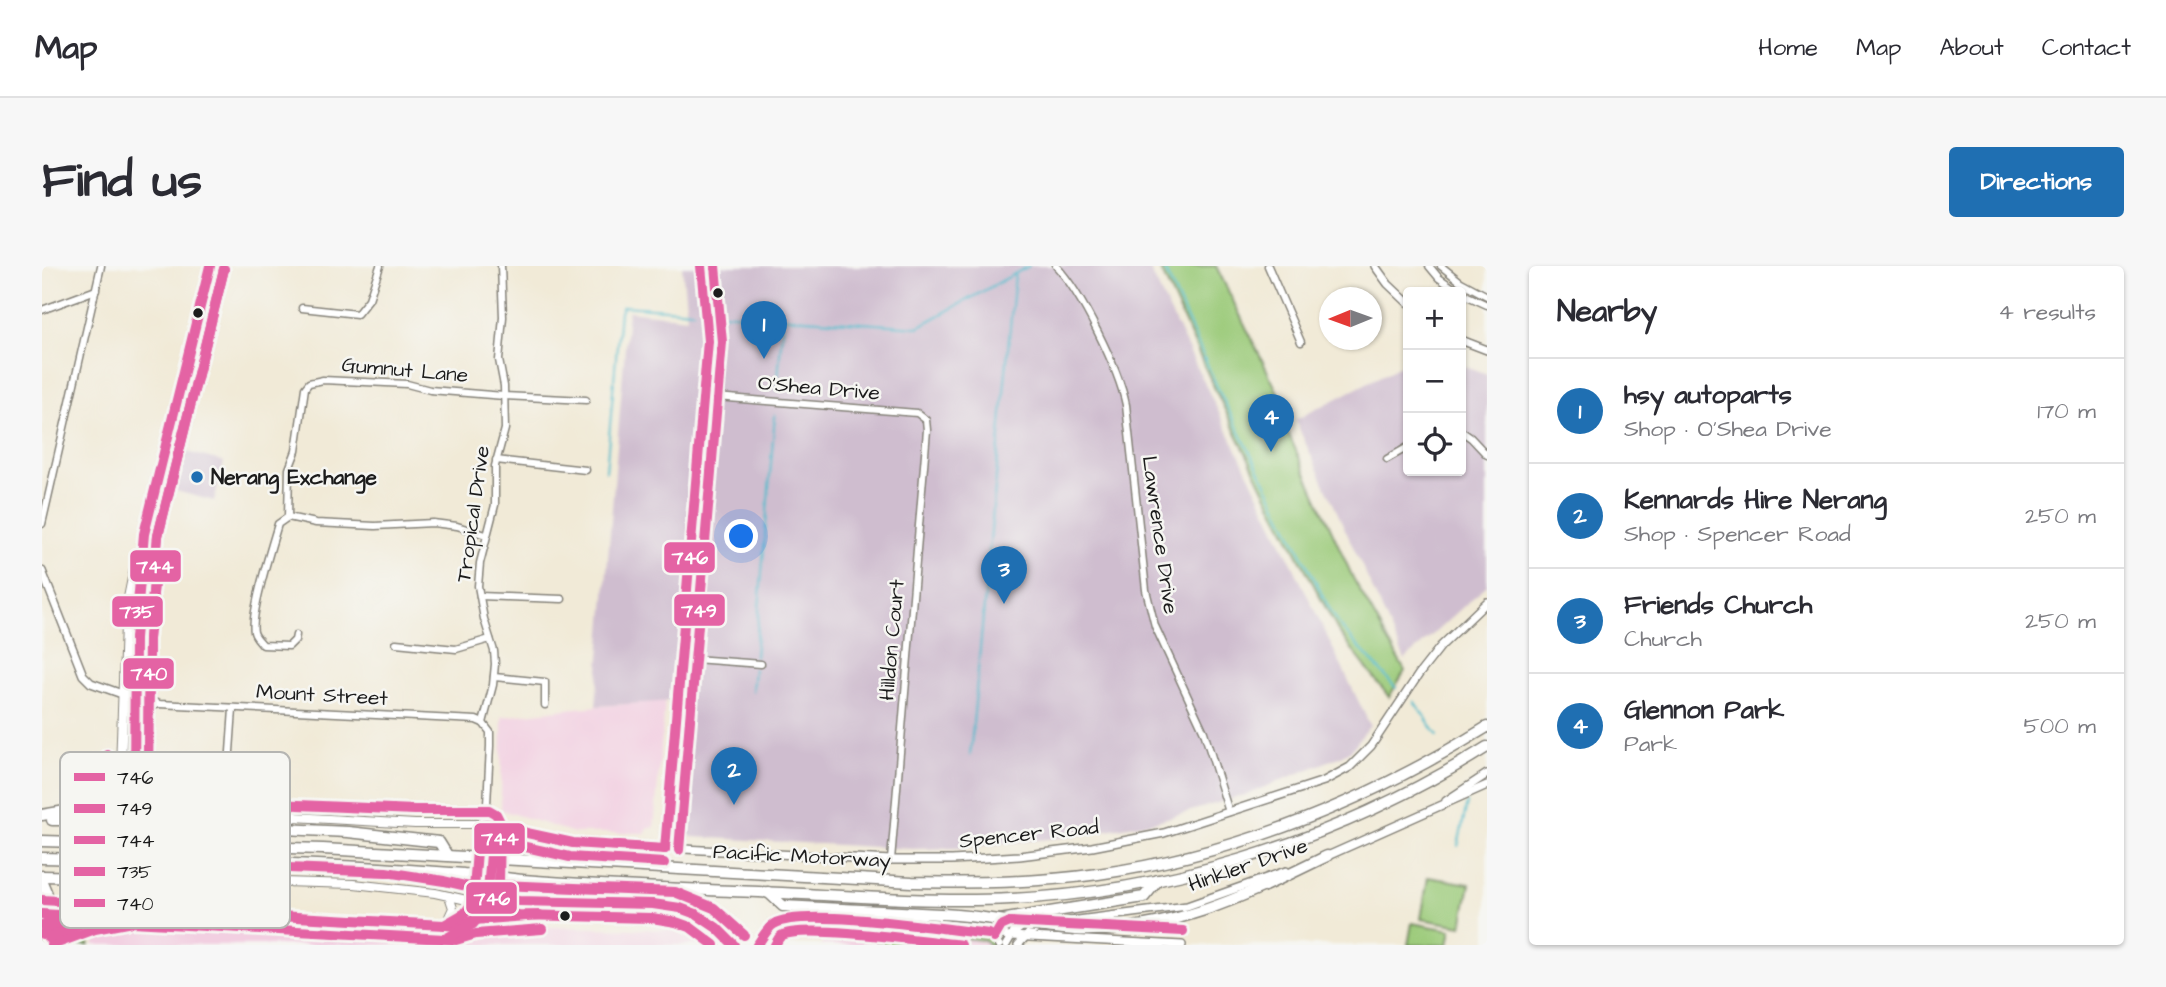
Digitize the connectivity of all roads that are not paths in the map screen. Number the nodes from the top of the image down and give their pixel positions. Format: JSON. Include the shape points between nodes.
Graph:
{"nodes":[{"id":1,"x":102,"y":266,"type":"edge"},
{"id":2,"x":210,"y":266,"type":"edge"},
{"id":3,"x":380,"y":266,"type":"edge"},
{"id":4,"x":501,"y":266,"type":"edge"},
{"id":5,"x":701,"y":266,"type":"edge"},
{"id":6,"x":1056,"y":266,"type":"edge"},
{"id":7,"x":1268,"y":266,"type":"edge"},
{"id":8,"x":1375,"y":266,"type":"edge"},
{"id":9,"x":1429,"y":266,"type":"edge"},
{"id":10,"x":1441,"y":266,"type":"edge"},
{"id":11,"x":1452,"y":287,"type":"edge"},
{"id":12,"x":96,"y":290,"type":"junction"},
{"id":13,"x":1466,"y":295,"type":"edge"},
{"id":14,"x":1487,"y":296,"type":"edge"},
{"id":15,"x":1403,"y":298,"type":"edge"},
{"id":16,"x":1487,"y":304,"type":"edge"},
{"id":17,"x":302,"y":308,"type":"dead end"},
{"id":18,"x":42,"y":310,"type":"edge"},
{"id":19,"x":1301,"y":342,"type":"dead end"},
{"id":20,"x":1466,"y":342,"type":"edge"},
{"id":21,"x":1487,"y":350,"type":"edge"},
{"id":22,"x":504,"y":396,"type":"junction"},
{"id":23,"x":703,"y":396,"type":"junction"},
{"id":24,"x":586,"y":400,"type":"dead end"},
{"id":25,"x":927,"y":424,"type":"joint"},
{"id":26,"x":1466,"y":434,"type":"edge"},
{"id":27,"x":1403,"y":450,"type":"edge"},
{"id":28,"x":1487,"y":455,"type":"edge"},
{"id":29,"x":1387,"y":459,"type":"dead end"},
{"id":30,"x":496,"y":460,"type":"junction"},
{"id":31,"x":586,"y":470,"type":"dead end"},
{"id":32,"x":288,"y":517,"type":"junction"},
{"id":33,"x":42,"y":524,"type":"edge"},
{"id":34,"x":144,"y":534,"type":"junction"},
{"id":35,"x":486,"y":535,"type":"junction"},
{"id":36,"x":42,"y":571,"type":"edge"},
{"id":37,"x":480,"y":596,"type":"junction"},
{"id":38,"x":562,"y":599,"type":"dead end"},
{"id":39,"x":1487,"y":602,"type":"edge"},
{"id":40,"x":296,"y":635,"type":"dead end"},
{"id":41,"x":490,"y":639,"type":"junction"},
{"id":42,"x":396,"y":643,"type":"dead end"},
{"id":43,"x":681,"y":658,"type":"junction"},
{"id":44,"x":761,"y":664,"type":"dead end"},
{"id":45,"x":495,"y":677,"type":"junction"},
{"id":46,"x":135,"y":682,"type":"junction"},
{"id":47,"x":122,"y":694,"type":"junction"},
{"id":48,"x":135,"y":694,"type":"junction"},
{"id":49,"x":159,"y":704,"type":"junction"},
{"id":50,"x":545,"y":705,"type":"dead end"},
{"id":51,"x":233,"y":709,"type":"junction"},
{"id":52,"x":134,"y":723,"type":"junction"},
{"id":53,"x":483,"y":723,"type":"junction"},
{"id":54,"x":1487,"y":727,"type":"edge"},
{"id":55,"x":1487,"y":747,"type":"edge"},
{"id":56,"x":120,"y":752,"type":"edge"},
{"id":57,"x":134,"y":752,"type":"edge"},
{"id":58,"x":230,"y":752,"type":"edge"},
{"id":59,"x":1487,"y":774,"type":"edge"},
{"id":60,"x":1487,"y":785,"type":"edge"},
{"id":61,"x":1443,"y":803,"type":"junction"},
{"id":62,"x":1229,"y":812,"type":"junction"},
{"id":63,"x":60,"y":814,"type":"edge"},
{"id":64,"x":290,"y":817,"type":"edge"},
{"id":65,"x":294,"y":817,"type":"joint"},
{"id":66,"x":42,"y":818,"type":"edge"},
{"id":67,"x":60,"y":819,"type":"edge"},
{"id":68,"x":486,"y":824,"type":"junction"},
{"id":69,"x":290,"y":830,"type":"edge"},
{"id":70,"x":42,"y":841,"type":"edge"},
{"id":71,"x":60,"y":842,"type":"edge"},
{"id":72,"x":483,"y":842,"type":"junction"},
{"id":73,"x":290,"y":848,"type":"edge"},
{"id":74,"x":665,"y":849,"type":"junction"},
{"id":75,"x":447,"y":855,"type":"junction"},
{"id":76,"x":1328,"y":856,"type":"junction"},
{"id":77,"x":42,"y":858,"type":"edge"},
{"id":78,"x":60,"y":858,"type":"edge"},
{"id":79,"x":891,"y":860,"type":"junction"},
{"id":80,"x":290,"y":864,"type":"edge"},
{"id":81,"x":60,"y":875,"type":"edge"},
{"id":82,"x":42,"y":876,"type":"edge"},
{"id":83,"x":1158,"y":880,"type":"junction"},
{"id":84,"x":290,"y":881,"type":"edge"},
{"id":85,"x":42,"y":882,"type":"edge"},
{"id":86,"x":768,"y":892,"type":"junction"},
{"id":87,"x":449,"y":896,"type":"junction"},
{"id":88,"x":480,"y":900,"type":"junction"},
{"id":89,"x":60,"y":902,"type":"edge"},
{"id":90,"x":42,"y":911,"type":"edge"},
{"id":91,"x":546,"y":914,"type":"junction"},
{"id":92,"x":290,"y":917,"type":"edge"},
{"id":93,"x":60,"y":919,"type":"edge"},
{"id":94,"x":468,"y":921,"type":"junction"},
{"id":95,"x":866,"y":921,"type":"junction"},
{"id":96,"x":1055,"y":922,"type":"junction"},
{"id":97,"x":42,"y":925,"type":"edge"},
{"id":98,"x":444,"y":925,"type":"junction"},
{"id":99,"x":60,"y":927,"type":"edge"},
{"id":100,"x":42,"y":934,"type":"edge"},
{"id":101,"x":989,"y":934,"type":"junction"},
{"id":102,"x":1011,"y":936,"type":"junction"},
{"id":103,"x":1025,"y":937,"type":"junction"},
{"id":104,"x":717,"y":945,"type":"edge"},
{"id":105,"x":734,"y":945,"type":"edge"},
{"id":106,"x":757,"y":945,"type":"edge"},
{"id":107,"x":999,"y":945,"type":"edge"},
{"id":108,"x":1006,"y":945,"type":"edge"},
{"id":109,"x":1018,"y":945,"type":"edge"},
{"id":110,"x":1174,"y":945,"type":"edge"},
{"id":111,"x":1182,"y":945,"type":"edge"}],
"edges":[{"from":1,"to":12,"type":"street"},
{"from":2,"to":34,"type":"main road"},
{"from":3,"to":17,"type":"street","via":[[369,299],[357,314]]},
{"from":4,"to":22,"type":"street","name":"Tropical Drive","via":[[499,360]]},
{"from":5,"to":23,"type":"street","via":[[707,321]]},
{"from":6,"to":62,"type":"street","name":"Lawrence Drive","via":[[1080,299],[1122,388],[1150,612],[1198,717]]},
{"from":7,"to":19,"type":"street"},
{"from":8,"to":15,"type":"street"},
{"from":9,"to":11,"type":"street"},
{"from":10,"to":14,"type":"street"},
{"from":12,"to":18,"type":"street"},
{"from":12,"to":33,"type":"street"},
{"from":13,"to":16,"type":"street"},
{"from":20,"to":21,"type":"street"},
{"from":22,"to":24,"type":"street","name":"Gumnut Lane"},
{"from":22,"to":30,"type":"street","name":"Tropical Drive","via":[[505,429]]},
{"from":22,"to":32,"type":"street","name":"Gumnut Lane","via":[[407,384],[309,383],[289,469]]},
{"from":23,"to":25,"type":"street","name":"O'Shea Drive","via":[[917,413]]},
{"from":23,"to":43,"type":"street"},
{"from":25,"to":79,"type":"street","name":"Hilldon Court"},
{"from":26,"to":28,"type":"street"},
{"from":27,"to":29,"type":"street"},
{"from":30,"to":31,"type":"street"},
{"from":30,"to":35,"type":"street","name":"Tropical Drive","via":[[495,505]]},
{"from":32,"to":35,"type":"street","via":[[375,526],[433,523]]},
{"from":32,"to":40,"type":"street","via":[[278,524],[274,536],[254,634],[263,645],[278,646],[289,646]]},
{"from":34,"to":46,"type":"main road"},
{"from":34,"to":47,"type":"main road","via":[[126,610]]},
{"from":35,"to":37,"type":"street","name":"Tropical Drive"},
{"from":36,"to":47,"type":"street","via":[[83,676]]},
{"from":37,"to":38,"type":"street"},
{"from":37,"to":41,"type":"street","name":"Tropical Drive"},
{"from":39,"to":62,"type":"street","name":"Spencer Road","via":[[1441,646],[1371,746],[1350,767],[1324,782]]},
{"from":41,"to":42,"type":"street","via":[[456,649]]},
{"from":41,"to":45,"type":"street","name":"Tropical Drive"},
{"from":43,"to":44,"type":"street"},
{"from":43,"to":74,"type":"street"},
{"from":45,"to":50,"type":"street","via":[[545,682]]},
{"from":45,"to":53,"type":"street","name":"Tropical Drive"},
{"from":46,"to":48,"type":"main road"},
{"from":46,"to":49,"type":"street","via":[[141,696]]},
{"from":47,"to":48,"type":"main road"},
{"from":47,"to":56,"type":"main road"},
{"from":48,"to":52,"type":"main road"},
{"from":49,"to":51,"type":"street","name":"Mount Street"},
{"from":49,"to":52,"type":"street","via":[[143,710]]},
{"from":51,"to":53,"type":"street","name":"Mount Street"},
{"from":51,"to":58,"type":"street"},
{"from":52,"to":57,"type":"main road"},
{"from":53,"to":68,"type":"street","via":[[490,732]]},
{"from":54,"to":75,"type":"highway","name":"Pacific Motorway","via":[[1392,781],[1317,815],[1217,849],[1097,874],[998,883],[923,883]]},
{"from":55,"to":83,"type":"highway","name":"Pacific Motorway","via":[[1380,806],[1325,830]]},
{"from":59,"to":61,"type":"street","name":"Hinkler Drive"},
{"from":60,"to":61,"type":"street","name":"Hinkler Drive"},
{"from":61,"to":76,"type":"street","name":"Hinkler Drive"},
{"from":62,"to":79,"type":"street","name":"Spencer Road","via":[[1164,833],[1055,852]]},
{"from":63,"to":66,"type":"highway"},
{"from":64,"to":65,"type":"highway"},
{"from":65,"to":68,"type":"main road"},
{"from":66,"to":67,"type":"highway"},
{"from":68,"to":72,"type":"main road"},
{"from":68,"to":74,"type":"street","name":"Spencer Road","via":[[573,844]]},
{"from":69,"to":75,"type":"highway","via":[[439,842]]},
{"from":70,"to":71,"type":"highway","name":"Pacific Motorway"},
{"from":72,"to":88,"type":"main road","bridge":true},
{"from":72,"to":88,"type":"main road","bridge":true,"via":[[475,888]]},
{"from":73,"to":75,"type":"highway","name":"Pacific Motorway"},
{"from":74,"to":79,"type":"street","name":"Spencer Road"},
{"from":76,"to":86,"type":"highway","bridge":true,"via":[[1236,900],[1132,928],[1075,930],[975,916],[783,906]]},
{"from":76,"to":96,"type":"street","name":"Hinkler Drive","via":[[1187,906]]},
{"from":77,"to":78,"type":"highway","name":"Pacific Motorway"},
{"from":80,"to":86,"type":"highway","name":"Pacific Motorway"},
{"from":81,"to":82,"type":"highway"},
{"from":83,"to":86,"type":"highway","name":"Pacific Motorway","via":[[1062,895],[989,900]]},
{"from":83,"to":95,"type":"highway","via":[[1144,897],[989,922]]},
{"from":84,"to":87,"type":"main road"},
{"from":85,"to":90,"type":"highway","via":[[47,894]]},
{"from":87,"to":88,"type":"main road"},
{"from":87,"to":98,"type":"main road","via":[[453,909]]},
{"from":88,"to":91,"type":"main road","via":[[516,912]]},
{"from":88,"to":94,"type":"main road"},
{"from":88,"to":98,"type":"main road"},
{"from":88,"to":105,"type":"main road","via":[[672,906],[702,917]]},
{"from":89,"to":90,"type":"main road"},
{"from":91,"to":94,"type":"main road"},
{"from":91,"to":104,"type":"main road","via":[[667,918],[695,928]]},
{"from":92,"to":98,"type":"main road"},
{"from":93,"to":97,"type":"main road"},
{"from":94,"to":98,"type":"main road"},
{"from":95,"to":101,"type":"street"},
{"from":95,"to":106,"type":"street","via":[[786,919],[768,928]]},
{"from":96,"to":102,"type":"street","name":"Hinkler Drive","via":[[1030,923]]},
{"from":96,"to":103,"type":"street","name":"Hinkler Drive"},
{"from":99,"to":100,"type":"main road"},
{"from":101,"to":102,"type":"street"},
{"from":101,"to":107,"type":"street"},
{"from":102,"to":103,"type":"street"},
{"from":102,"to":108,"type":"street"},
{"from":103,"to":109,"type":"street"},
{"from":103,"to":110,"type":"street"},
{"from":110,"to":111,"type":"street"}]}
